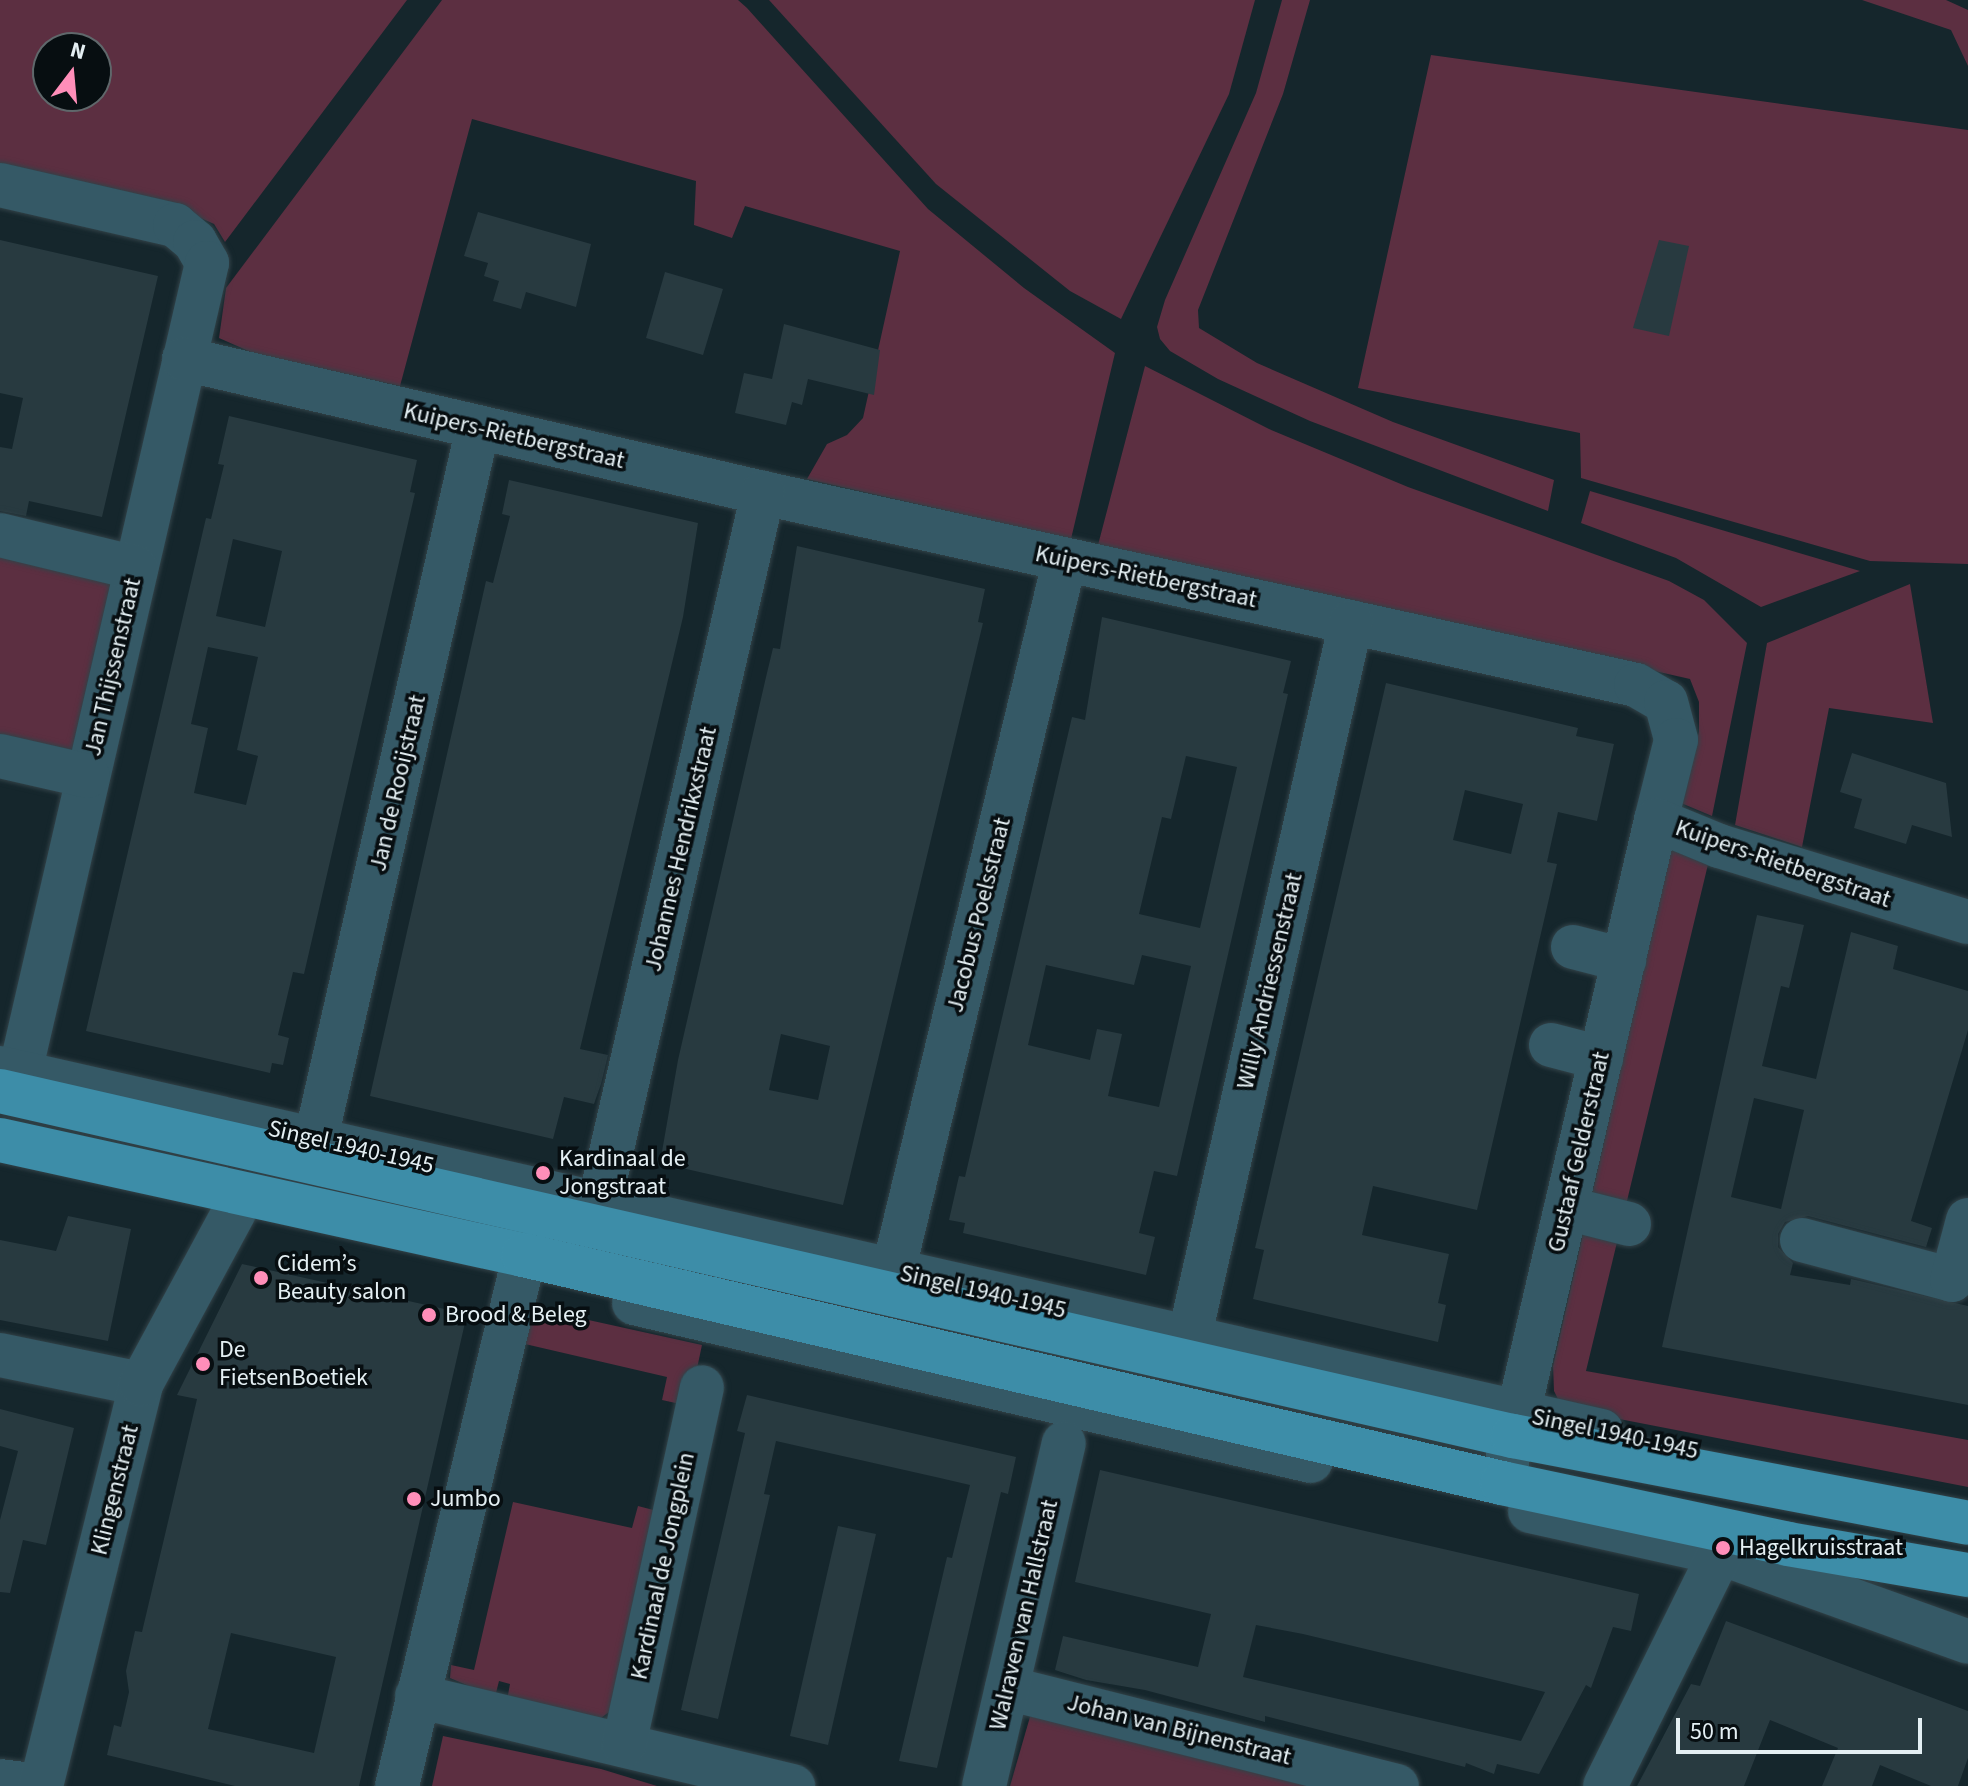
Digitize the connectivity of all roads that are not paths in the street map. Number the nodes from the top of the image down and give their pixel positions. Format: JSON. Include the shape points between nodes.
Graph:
{"nodes":[{"id":1,"x":0,"y":185,"type":"edge"},
{"id":2,"x":184,"y":359,"type":"junction"},
{"id":3,"x":478,"y":427,"type":"junction"},
{"id":4,"x":763,"y":493,"type":"junction"},
{"id":5,"x":0,"y":535,"type":"edge"},
{"id":6,"x":1065,"y":559,"type":"junction"},
{"id":7,"x":136,"y":568,"type":"junction"},
{"id":8,"x":1351,"y":622,"type":"junction"},
{"id":9,"x":0,"y":756,"type":"edge"},
{"id":10,"x":88,"y":776,"type":"junction"},
{"id":11,"x":1656,"y":820,"type":"junction"},
{"id":12,"x":1968,"y":922,"type":"edge"},
{"id":13,"x":1573,"y":947,"type":"dead end"},
{"id":14,"x":1624,"y":960,"type":"junction"},
{"id":15,"x":1551,"y":1045,"type":"dead end"},
{"id":16,"x":1601,"y":1058,"type":"junction"},
{"id":17,"x":9,"y":1081,"type":"edge"},
{"id":18,"x":316,"y":1138,"type":"junction"},
{"id":19,"x":0,"y":1140,"type":"edge"},
{"id":20,"x":164,"y":1176,"type":"junction"},
{"id":21,"x":599,"y":1205,"type":"junction"},
{"id":22,"x":1566,"y":1208,"type":"junction"},
{"id":23,"x":234,"y":1212,"type":"junction"},
{"id":24,"x":535,"y":1213,"type":"junction"},
{"id":25,"x":1968,"y":1220,"type":"edge"},
{"id":26,"x":1629,"y":1224,"type":"dead end"},
{"id":27,"x":1802,"y":1240,"type":"dead end"},
{"id":28,"x":520,"y":1265,"type":"junction"},
{"id":29,"x":893,"y":1272,"type":"junction"},
{"id":30,"x":1189,"y":1339,"type":"junction"},
{"id":31,"x":0,"y":1355,"type":"edge"},
{"id":32,"x":141,"y":1384,"type":"junction"},
{"id":33,"x":702,"y":1387,"type":"dead end"},
{"id":34,"x":1516,"y":1425,"type":"junction"},
{"id":35,"x":1064,"y":1443,"type":"dead end"},
{"id":36,"x":1502,"y":1483,"type":"junction"},
{"id":37,"x":1968,"y":1503,"type":"edge"},
{"id":38,"x":1968,"y":1523,"type":"edge"},
{"id":39,"x":1720,"y":1553,"type":"junction"},
{"id":40,"x":1968,"y":1575,"type":"edge"},
{"id":41,"x":1968,"y":1642,"type":"edge"},
{"id":42,"x":1007,"y":1688,"type":"junction"},
{"id":43,"x":417,"y":1696,"type":"junction"},
{"id":44,"x":624,"y":1745,"type":"junction"},
{"id":45,"x":678,"y":1772,"type":"edge"},
{"id":46,"x":0,"y":1781,"type":"edge"},
{"id":47,"x":41,"y":1786,"type":"edge"},
{"id":48,"x":397,"y":1786,"type":"edge"},
{"id":49,"x":793,"y":1786,"type":"edge"},
{"id":50,"x":984,"y":1786,"type":"edge"},
{"id":51,"x":1397,"y":1786,"type":"edge"},
{"id":52,"x":1605,"y":1786,"type":"edge"}],
"edges":[{"from":1,"to":2,"type":"street","name":"Jan Thijssenstraat","via":[[175,225],[195,242],[207,263]]},
{"from":2,"to":3,"type":"street","name":"Kuipers-Rietbergstraat"},
{"from":2,"to":7,"type":"street","name":"Jan Thijssenstraat"},
{"from":3,"to":4,"type":"street","name":"Kuipers-Rietbergstraat"},
{"from":3,"to":18,"type":"street","name":"Jan de Rooijstraat"},
{"from":4,"to":6,"type":"street","name":"Kuipers-Rietbergstraat"},
{"from":4,"to":21,"type":"street","name":"Johannes Hendrikxstraat"},
{"from":5,"to":7,"type":"street"},
{"from":6,"to":8,"type":"street","name":"Kuipers-Rietbergstraat"},
{"from":6,"to":29,"type":"street","name":"Jacobus Poelsstraat"},
{"from":7,"to":10,"type":"street","name":"Jan Thijssenstraat"},
{"from":8,"to":11,"type":"street","name":"Kuipers-Rietbergstraat","via":[[1636,685],[1666,702],[1676,740]]},
{"from":8,"to":30,"type":"street","name":"Willy Andriessenstraat"},
{"from":9,"to":10,"type":"street"},
{"from":10,"to":17,"type":"street","name":"Jan Thijssenstraat"},
{"from":11,"to":12,"type":"street","name":"Kuipers-Rietbergstraat","via":[[1733,851]]},
{"from":11,"to":14,"type":"street","name":"Gustaaf Gelderstraat"},
{"from":13,"to":14,"type":"street"},
{"from":14,"to":16,"type":"street","name":"Gustaaf Gelderstraat"},
{"from":15,"to":16,"type":"street"},
{"from":16,"to":22,"type":"street","name":"Gustaaf Gelderstraat"},
{"from":17,"to":18,"type":"street","name":"Singel 1940-1945"},
{"from":17,"to":24,"type":"main road","name":"Singel 1940-1945"},
{"from":18,"to":21,"type":"street","name":"Singel 1940-1945"},
{"from":19,"to":20,"type":"main road"},
{"from":20,"to":23,"type":"street","via":[[178,1201]]},
{"from":20,"to":28,"type":"main road"},
{"from":21,"to":29,"type":"street","name":"Singel 1940-1945"},
{"from":22,"to":26,"type":"street"},
{"from":22,"to":34,"type":"street","name":"Gustaaf Gelderstraat"},
{"from":23,"to":28,"type":"street"},
{"from":23,"to":32,"type":"street","name":"Klingenstraat"},
{"from":24,"to":28,"type":"street"},
{"from":24,"to":34,"type":"main road","name":"Singel 1940-1945"},
{"from":25,"to":27,"type":"street","via":[[1952,1280]]},
{"from":28,"to":36,"type":"main road"},
{"from":28,"to":39,"type":"street"},
{"from":28,"to":43,"type":"street"},
{"from":29,"to":30,"type":"street","name":"Singel 1940-1945"},
{"from":30,"to":34,"type":"street","name":"Singel 1940-1945"},
{"from":31,"to":32,"type":"street"},
{"from":32,"to":47,"type":"street","name":"Klingenstraat"},
{"from":33,"to":44,"type":"street","name":"Kardinaal de Jongplein"},
{"from":34,"to":36,"type":"street","name":"Gustaaf Gelderstraat"},
{"from":34,"to":37,"type":"street","name":"Singel 1940-1945"},
{"from":34,"to":38,"type":"main road","name":"Singel 1940-1945"},
{"from":35,"to":42,"type":"street","name":"Walraven van Hallstraat"},
{"from":36,"to":40,"type":"main road","via":[[1788,1544]]},
{"from":39,"to":41,"type":"street"},
{"from":39,"to":52,"type":"street"},
{"from":42,"to":50,"type":"street","name":"Walraven van Hallstraat"},
{"from":42,"to":51,"type":"street","name":"Johan van Bijnenstraat"},
{"from":43,"to":44,"type":"street"},
{"from":43,"to":48,"type":"street"},
{"from":44,"to":45,"type":"street"},
{"from":45,"to":49,"type":"street"},
{"from":46,"to":47,"type":"street"}]}
